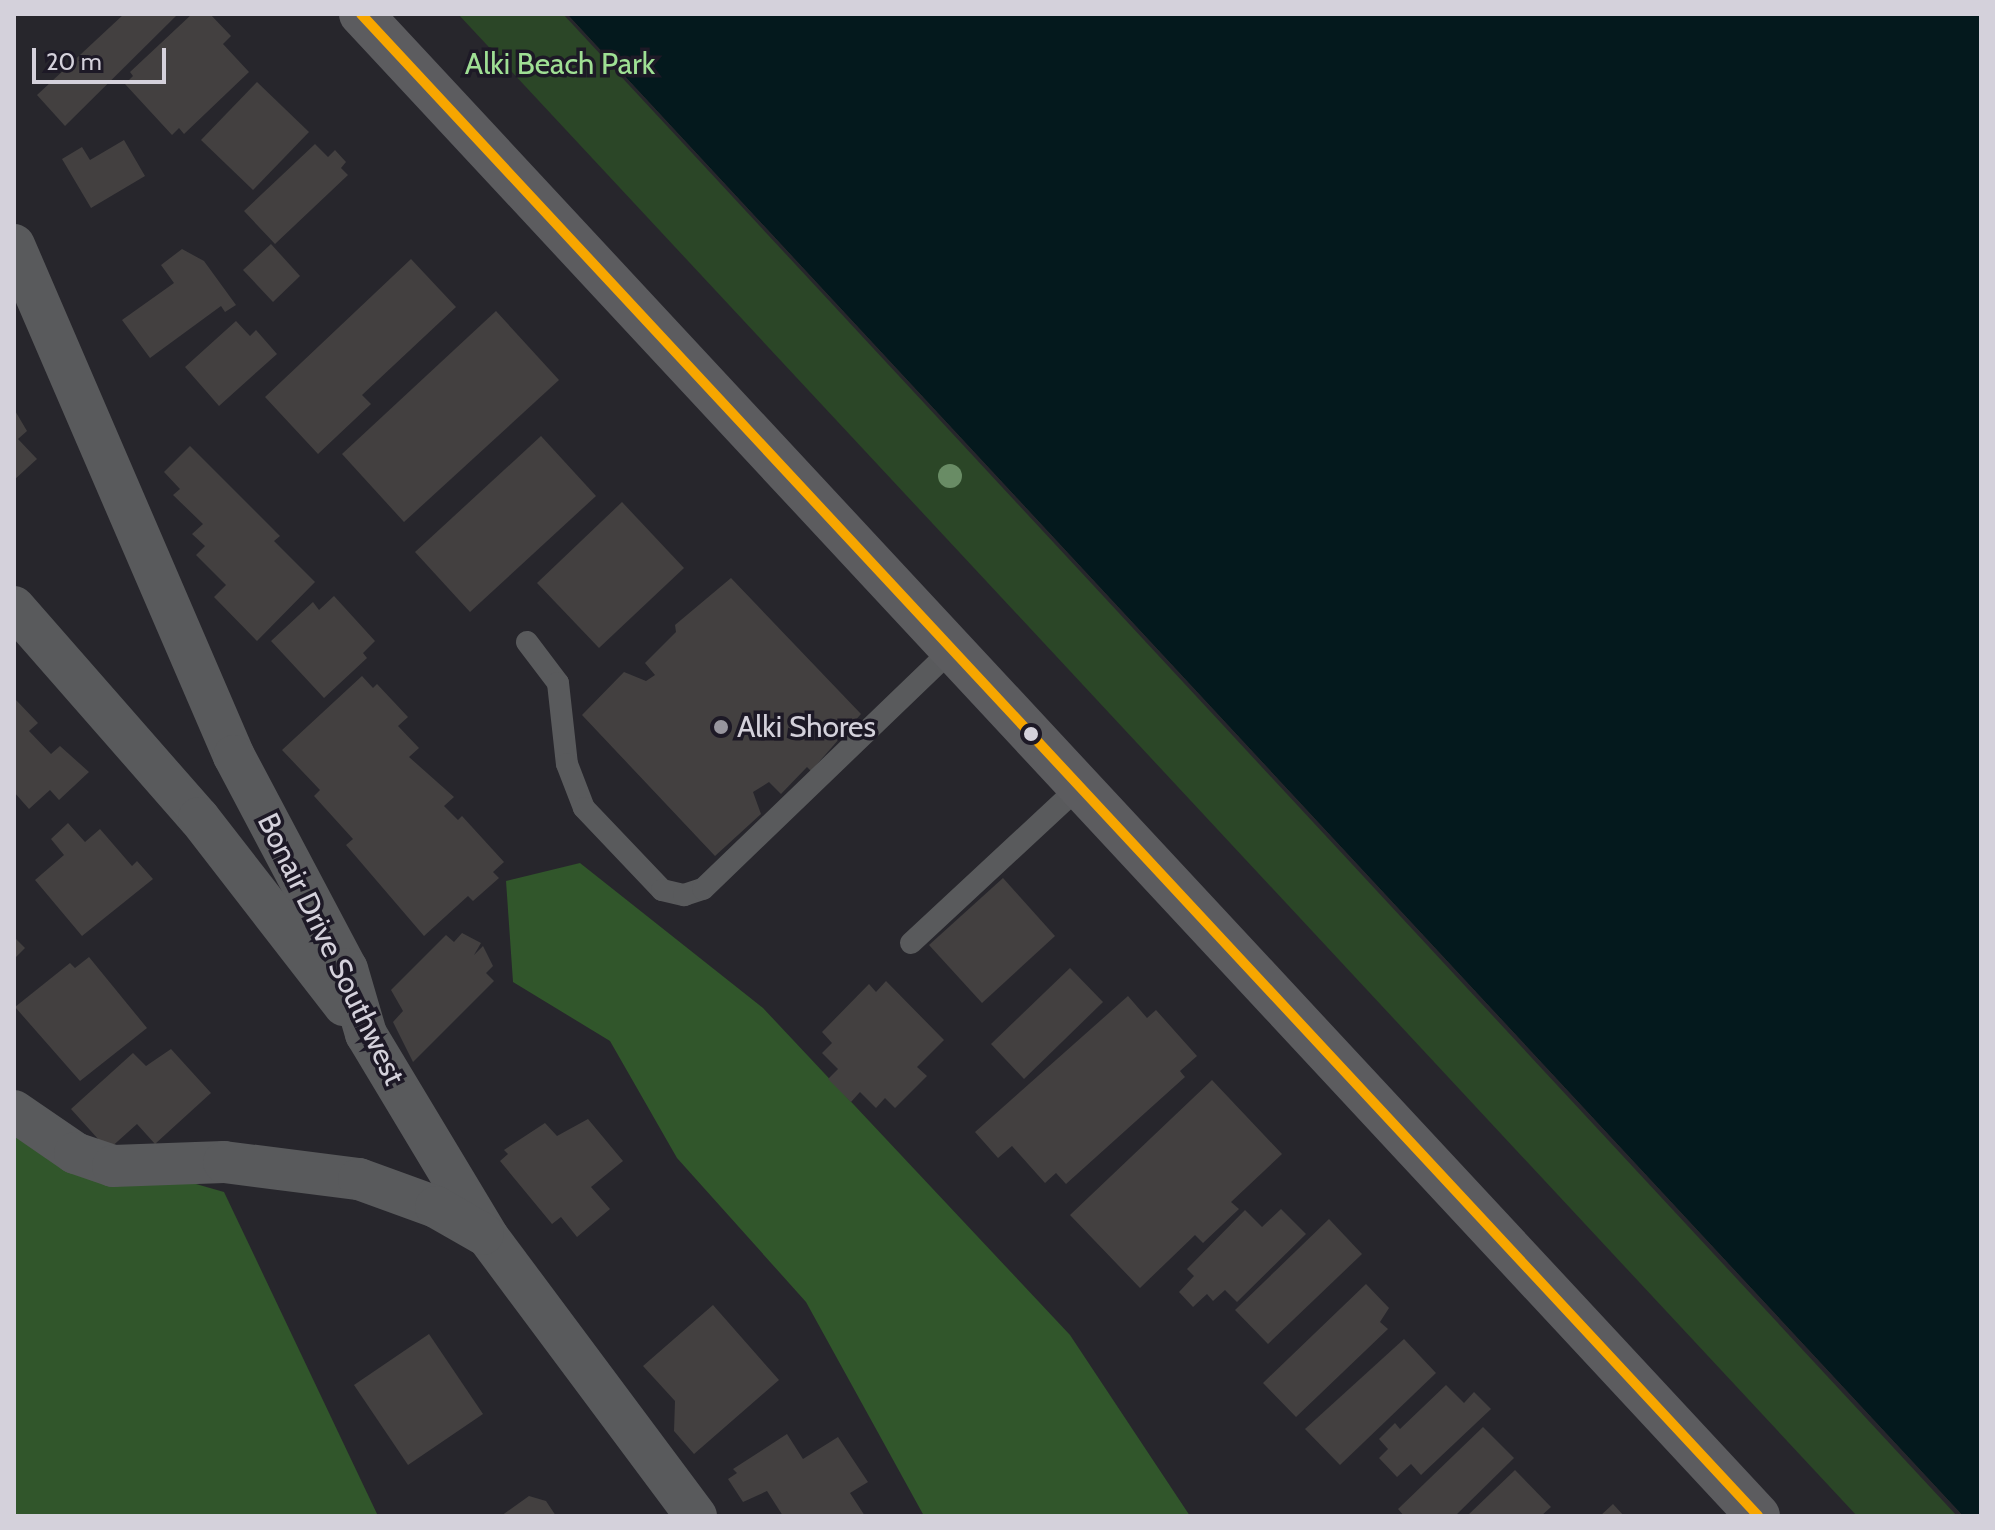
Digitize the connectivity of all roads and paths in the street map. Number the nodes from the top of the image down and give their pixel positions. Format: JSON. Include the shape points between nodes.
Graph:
{"nodes":[{"id":1,"x":361,"y":14,"type":"edge"},
{"id":2,"x":14,"y":245,"type":"edge"},
{"id":3,"x":14,"y":607,"type":"edge"},
{"id":4,"x":527,"y":642,"type":"dead end"},
{"id":5,"x":951,"y":650,"type":"junction"},
{"id":6,"x":1079,"y":787,"type":"junction"},
{"id":7,"x":911,"y":943,"type":"dead end"},
{"id":8,"x":366,"y":1034,"type":"junction"},
{"id":9,"x":14,"y":1111,"type":"edge"},
{"id":10,"x":488,"y":1237,"type":"junction"},
{"id":11,"x":696,"y":1516,"type":"edge"},
{"id":12,"x":1758,"y":1516,"type":"edge"}],
"edges":[{"from":1,"to":5,"type":"main road"},
{"from":2,"to":8,"type":"street","name":"Bonair Drive Southwest","via":[[234,756],[347,969]]},
{"from":3,"to":8,"type":"street","via":[[199,818]]},
{"from":4,"to":5,"type":"lane","via":[[558,683],[567,764],[584,808],[662,890],[684,895],[703,889]]},
{"from":5,"to":6,"type":"main road"},
{"from":6,"to":7,"type":"lane"},
{"from":6,"to":12,"type":"main road"},
{"from":8,"to":10,"type":"street","name":"Bonair Drive Southwest"},
{"from":9,"to":10,"type":"street","via":[[75,1153],[113,1166],[224,1162],[359,1179],[436,1207]]},
{"from":10,"to":11,"type":"street","name":"Bonair Drive Southwest"}]}
